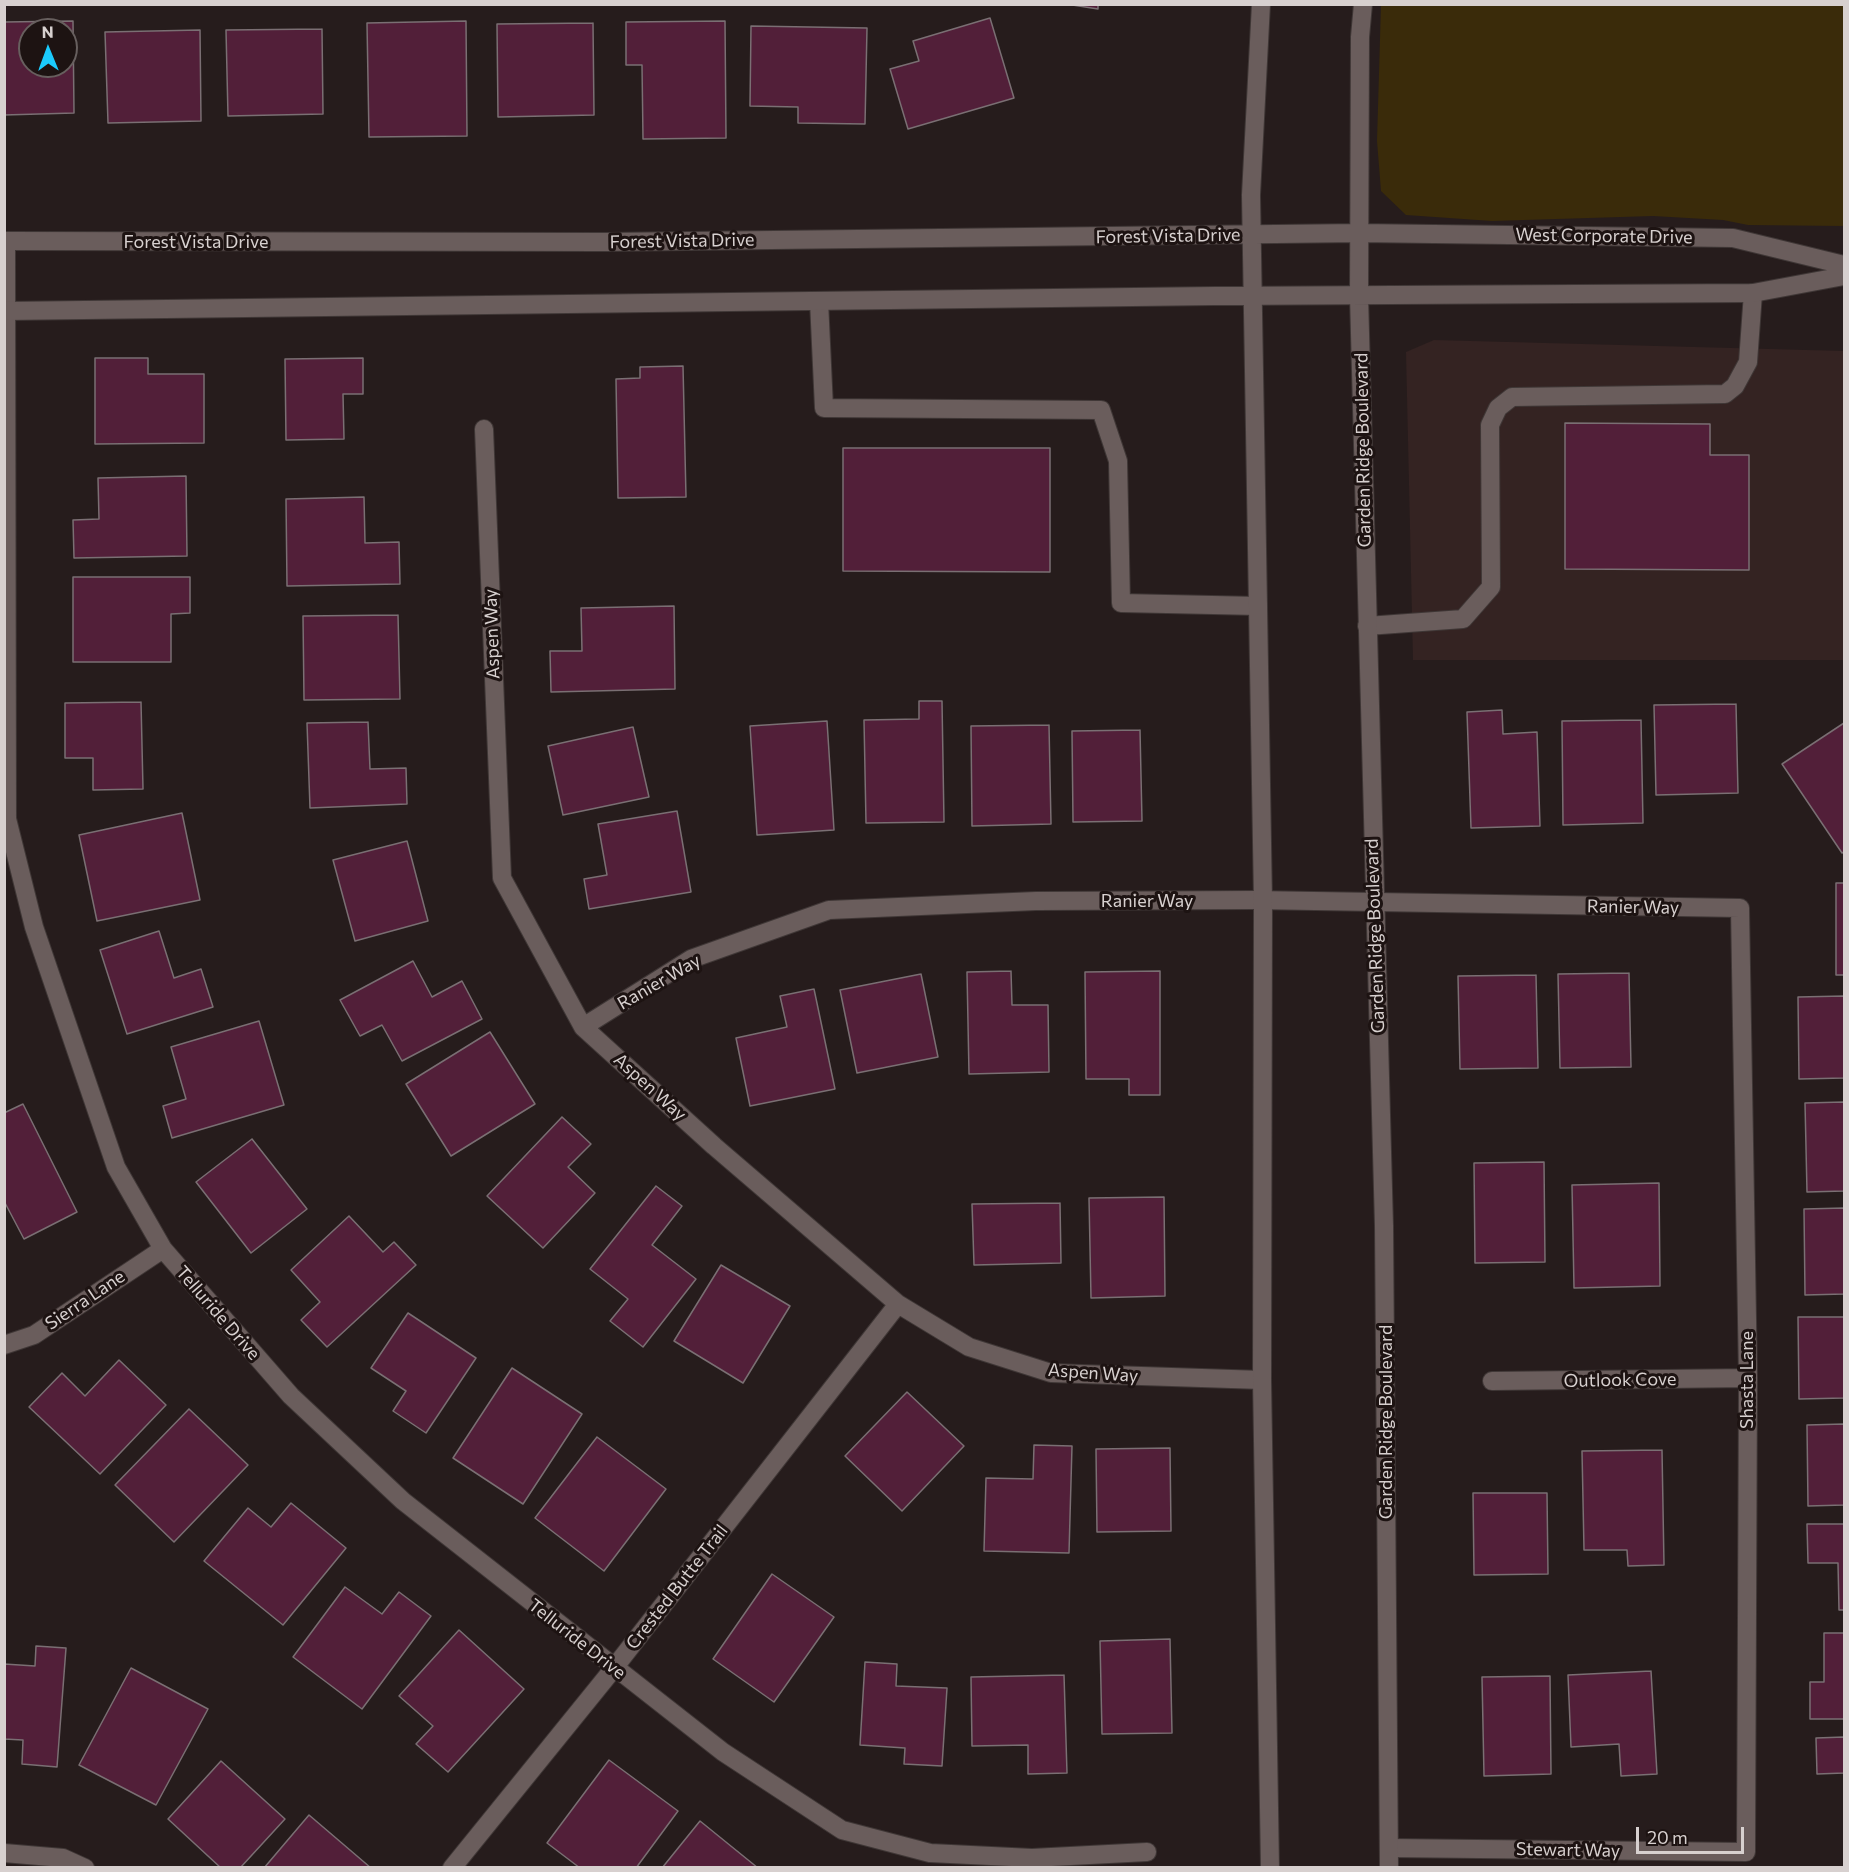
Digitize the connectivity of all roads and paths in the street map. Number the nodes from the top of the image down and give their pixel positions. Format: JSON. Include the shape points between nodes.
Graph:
{"nodes":[{"id":1,"x":1261,"y":4,"type":"edge"},
{"id":2,"x":1363,"y":4,"type":"edge"},
{"id":3,"x":1359,"y":233,"type":"junction"},
{"id":4,"x":1252,"y":235,"type":"junction"},
{"id":5,"x":5,"y":242,"type":"edge"},
{"id":6,"x":1845,"y":265,"type":"edge"},
{"id":7,"x":1845,"y":276,"type":"edge"},
{"id":8,"x":1753,"y":293,"type":"junction"},
{"id":9,"x":1252,"y":296,"type":"junction"},
{"id":10,"x":1359,"y":296,"type":"junction"},
{"id":11,"x":819,"y":301,"type":"junction"},
{"id":12,"x":5,"y":310,"type":"edge"},
{"id":13,"x":484,"y":429,"type":"dead end"},
{"id":14,"x":1258,"y":606,"type":"junction"},
{"id":15,"x":1367,"y":626,"type":"junction"},
{"id":16,"x":6,"y":819,"type":"edge"},
{"id":17,"x":1263,"y":901,"type":"junction"},
{"id":18,"x":1374,"y":903,"type":"junction"},
{"id":19,"x":1740,"y":908,"type":"joint"},
{"id":20,"x":583,"y":1027,"type":"junction"},
{"id":21,"x":163,"y":1249,"type":"junction"},
{"id":22,"x":898,"y":1304,"type":"junction"},
{"id":23,"x":4,"y":1345,"type":"edge"},
{"id":24,"x":1748,"y":1378,"type":"junction"},
{"id":25,"x":1262,"y":1380,"type":"junction"},
{"id":26,"x":1492,"y":1381,"type":"dead end"},
{"id":27,"x":614,"y":1668,"type":"junction"},
{"id":28,"x":1389,"y":1848,"type":"junction"},
{"id":29,"x":1147,"y":1852,"type":"dead end"},
{"id":30,"x":1746,"y":1852,"type":"joint"},
{"id":31,"x":4,"y":1853,"type":"edge"},
{"id":32,"x":85,"y":1868,"type":"edge"},
{"id":33,"x":452,"y":1868,"type":"edge"},
{"id":34,"x":1270,"y":1868,"type":"edge"},
{"id":35,"x":1389,"y":1868,"type":"edge"}],
"edges":[{"from":1,"to":4,"type":"street"},
{"from":2,"to":3,"type":"street","name":"Garden Ridge Boulevard"},
{"from":3,"to":4,"type":"street","name":"Forest Vista Drive"},
{"from":3,"to":6,"type":"street","name":"West Corporate Drive","via":[[1733,237]]},
{"from":3,"to":10,"type":"street","name":"Garden Ridge Boulevard"},
{"from":4,"to":5,"type":"street","name":"Forest Vista Drive","via":[[617,242]]},
{"from":4,"to":9,"type":"street"},
{"from":5,"to":12,"type":"street","name":"Telluride Drive"},
{"from":7,"to":8,"type":"street"},
{"from":8,"to":10,"type":"street"},
{"from":8,"to":15,"type":"street","via":[[1748,362],[1735,386],[1725,394],[1512,398],[1498,408],[1490,425],[1491,587],[1462,619]]},
{"from":9,"to":10,"type":"street"},
{"from":9,"to":11,"type":"street"},
{"from":9,"to":14,"type":"street"},
{"from":10,"to":15,"type":"street","name":"Garden Ridge Boulevard"},
{"from":11,"to":12,"type":"street"},
{"from":11,"to":14,"type":"street","via":[[824,408],[1101,410],[1118,461],[1120,603]]},
{"from":12,"to":16,"type":"street","name":"Telluride Drive"},
{"from":13,"to":20,"type":"street","name":"Aspen Way","via":[[502,878]]},
{"from":14,"to":17,"type":"street"},
{"from":15,"to":18,"type":"street","name":"Garden Ridge Boulevard"},
{"from":16,"to":21,"type":"street","name":"Telluride Drive","via":[[34,927],[116,1167]]},
{"from":17,"to":18,"type":"street","name":"Ranier Way"},
{"from":17,"to":20,"type":"street","name":"Ranier Way","via":[[1036,901],[829,910],[691,959]]},
{"from":17,"to":25,"type":"street"},
{"from":18,"to":19,"type":"street","name":"Ranier Way"},
{"from":18,"to":28,"type":"street","name":"Garden Ridge Boulevard","via":[[1384,1226]]},
{"from":19,"to":24,"type":"street","name":"Shasta Lane"},
{"from":20,"to":22,"type":"street","name":"Aspen Way"},
{"from":21,"to":23,"type":"street","name":"Sierra Lane","via":[[34,1335]]},
{"from":21,"to":27,"type":"street","name":"Telluride Drive","via":[[291,1396],[403,1501]]},
{"from":22,"to":25,"type":"street","name":"Aspen Way","via":[[969,1347],[1051,1373]]},
{"from":22,"to":27,"type":"street","name":"Crested Butte Trail"},
{"from":24,"to":26,"type":"street","name":"Outlook Cove"},
{"from":24,"to":30,"type":"street","name":"Shasta Lane"},
{"from":25,"to":34,"type":"street"},
{"from":27,"to":29,"type":"street","name":"Telluride Drive","via":[[723,1752],[842,1830],[930,1853],[1032,1858]]},
{"from":27,"to":33,"type":"street","name":"Crested Butte Trail"},
{"from":28,"to":30,"type":"street","name":"Stewart Way"},
{"from":28,"to":35,"type":"street","name":"Garden Ridge Boulevard"},
{"from":31,"to":32,"type":"street","via":[[63,1858]]}]}
